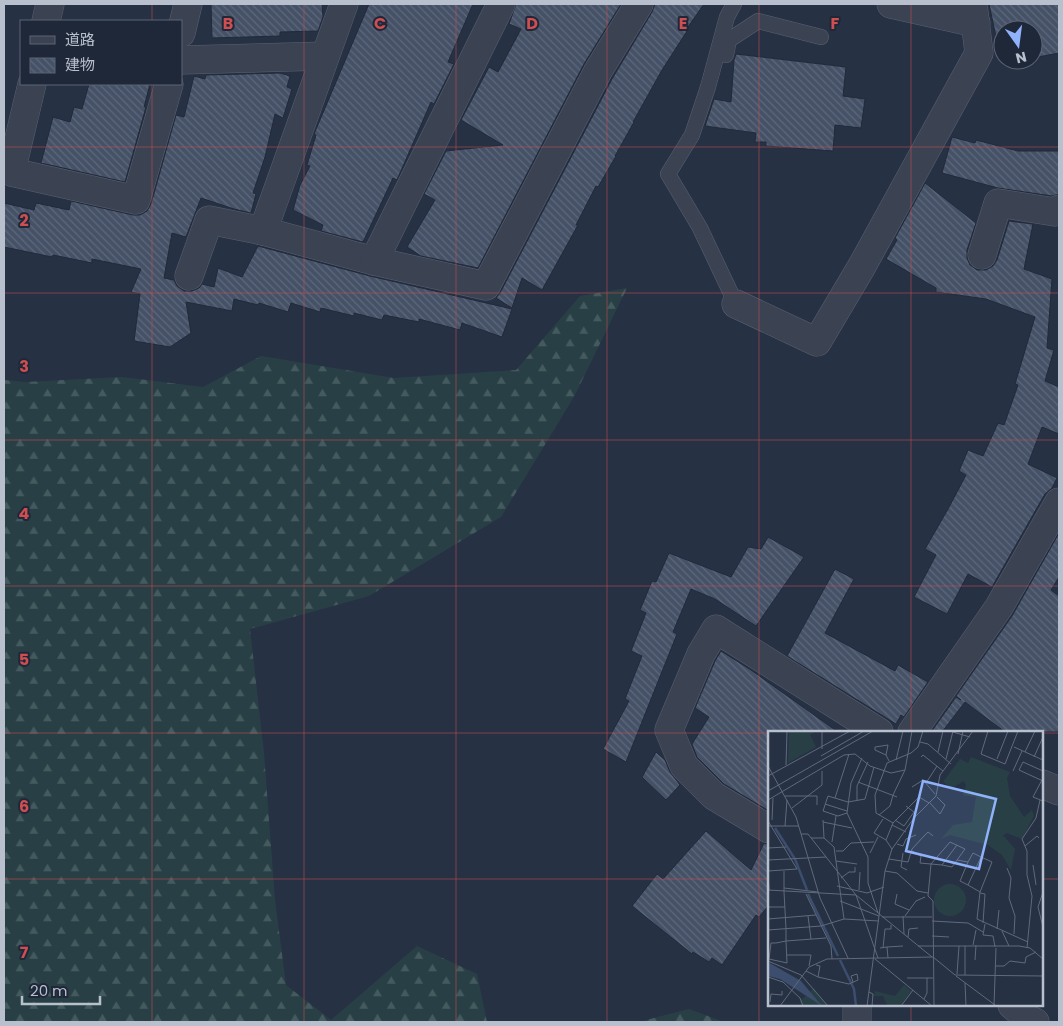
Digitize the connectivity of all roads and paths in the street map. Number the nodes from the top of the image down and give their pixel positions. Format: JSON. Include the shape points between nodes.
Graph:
{"nodes":[{"id":1,"x":50,"y":4,"type":"edge"},
{"id":2,"x":188,"y":4,"type":"edge"},
{"id":3,"x":344,"y":4,"type":"edge"},
{"id":4,"x":501,"y":4,"type":"edge"},
{"id":5,"x":639,"y":4,"type":"edge"},
{"id":6,"x":734,"y":4,"type":"edge"},
{"id":7,"x":891,"y":4,"type":"edge"},
{"id":8,"x":974,"y":14,"type":"edge"},
{"id":9,"x":46,"y":20,"type":"edge"},
{"id":10,"x":182,"y":29,"type":"edge"},
{"id":11,"x":821,"y":37,"type":"dead end"},
{"id":12,"x":325,"y":56,"type":"junction"},
{"id":13,"x":182,"y":60,"type":"edge"},
{"id":14,"x":32,"y":85,"type":"edge"},
{"id":15,"x":169,"y":85,"type":"edge"},
{"id":16,"x":708,"y":86,"type":"junction"},
{"id":17,"x":7,"y":172,"type":"edge"},
{"id":18,"x":1059,"y":208,"type":"edge"},
{"id":19,"x":263,"y":231,"type":"junction"},
{"id":20,"x":982,"y":255,"type":"dead end"},
{"id":21,"x":374,"y":261,"type":"junction"},
{"id":22,"x":189,"y":276,"type":"dead end"},
{"id":23,"x":736,"y":304,"type":"joint"},
{"id":24,"x":1059,"y":502,"type":"edge"},
{"id":25,"x":877,"y":731,"type":"edge"},
{"id":26,"x":913,"y":731,"type":"edge"},
{"id":27,"x":1043,"y":784,"type":"edge"},
{"id":28,"x":1059,"y":791,"type":"edge"},
{"id":29,"x":768,"y":827,"type":"edge"},
{"id":30,"x":857,"y":1006,"type":"edge"},
{"id":31,"x":1011,"y":1006,"type":"edge"},
{"id":32,"x":1013,"y":1006,"type":"edge"},
{"id":33,"x":857,"y":1022,"type":"edge"},
{"id":34,"x":1002,"y":1022,"type":"edge"},
{"id":35,"x":1035,"y":1022,"type":"edge"}],
"edges":[{"from":1,"to":9,"type":"street"},
{"from":2,"to":10,"type":"street"},
{"from":3,"to":12,"type":"street"},
{"from":4,"to":21,"type":"street"},
{"from":5,"to":21,"type":"street","via":[[598,71],[486,286]]},
{"from":6,"to":16,"type":"lane","via":[[727,17]]},
{"from":7,"to":8,"type":"street"},
{"from":8,"to":23,"type":"street","via":[[979,53],[867,258],[817,342]]},
{"from":11,"to":16,"type":"lane","via":[[758,21],[728,40],[721,78]]},
{"from":12,"to":13,"type":"street"},
{"from":12,"to":19,"type":"street"},
{"from":14,"to":17,"type":"street"},
{"from":15,"to":17,"type":"street","via":[[136,200]]},
{"from":16,"to":23,"type":"lane","via":[[692,135],[668,174],[700,228]]},
{"from":18,"to":20,"type":"street","via":[[1055,212],[998,203]]},
{"from":19,"to":21,"type":"street"},
{"from":19,"to":22,"type":"street","via":[[209,220]]},
{"from":24,"to":26,"type":"street","via":[[999,607]]},
{"from":25,"to":29,"type":"street","via":[[716,629],[701,654],[669,730],[684,766],[714,796]]},
{"from":27,"to":28,"type":"street"},
{"from":30,"to":33,"type":"street"},
{"from":31,"to":34,"type":"street"},
{"from":32,"to":35,"type":"street","via":[[1028,1020]]}]}
